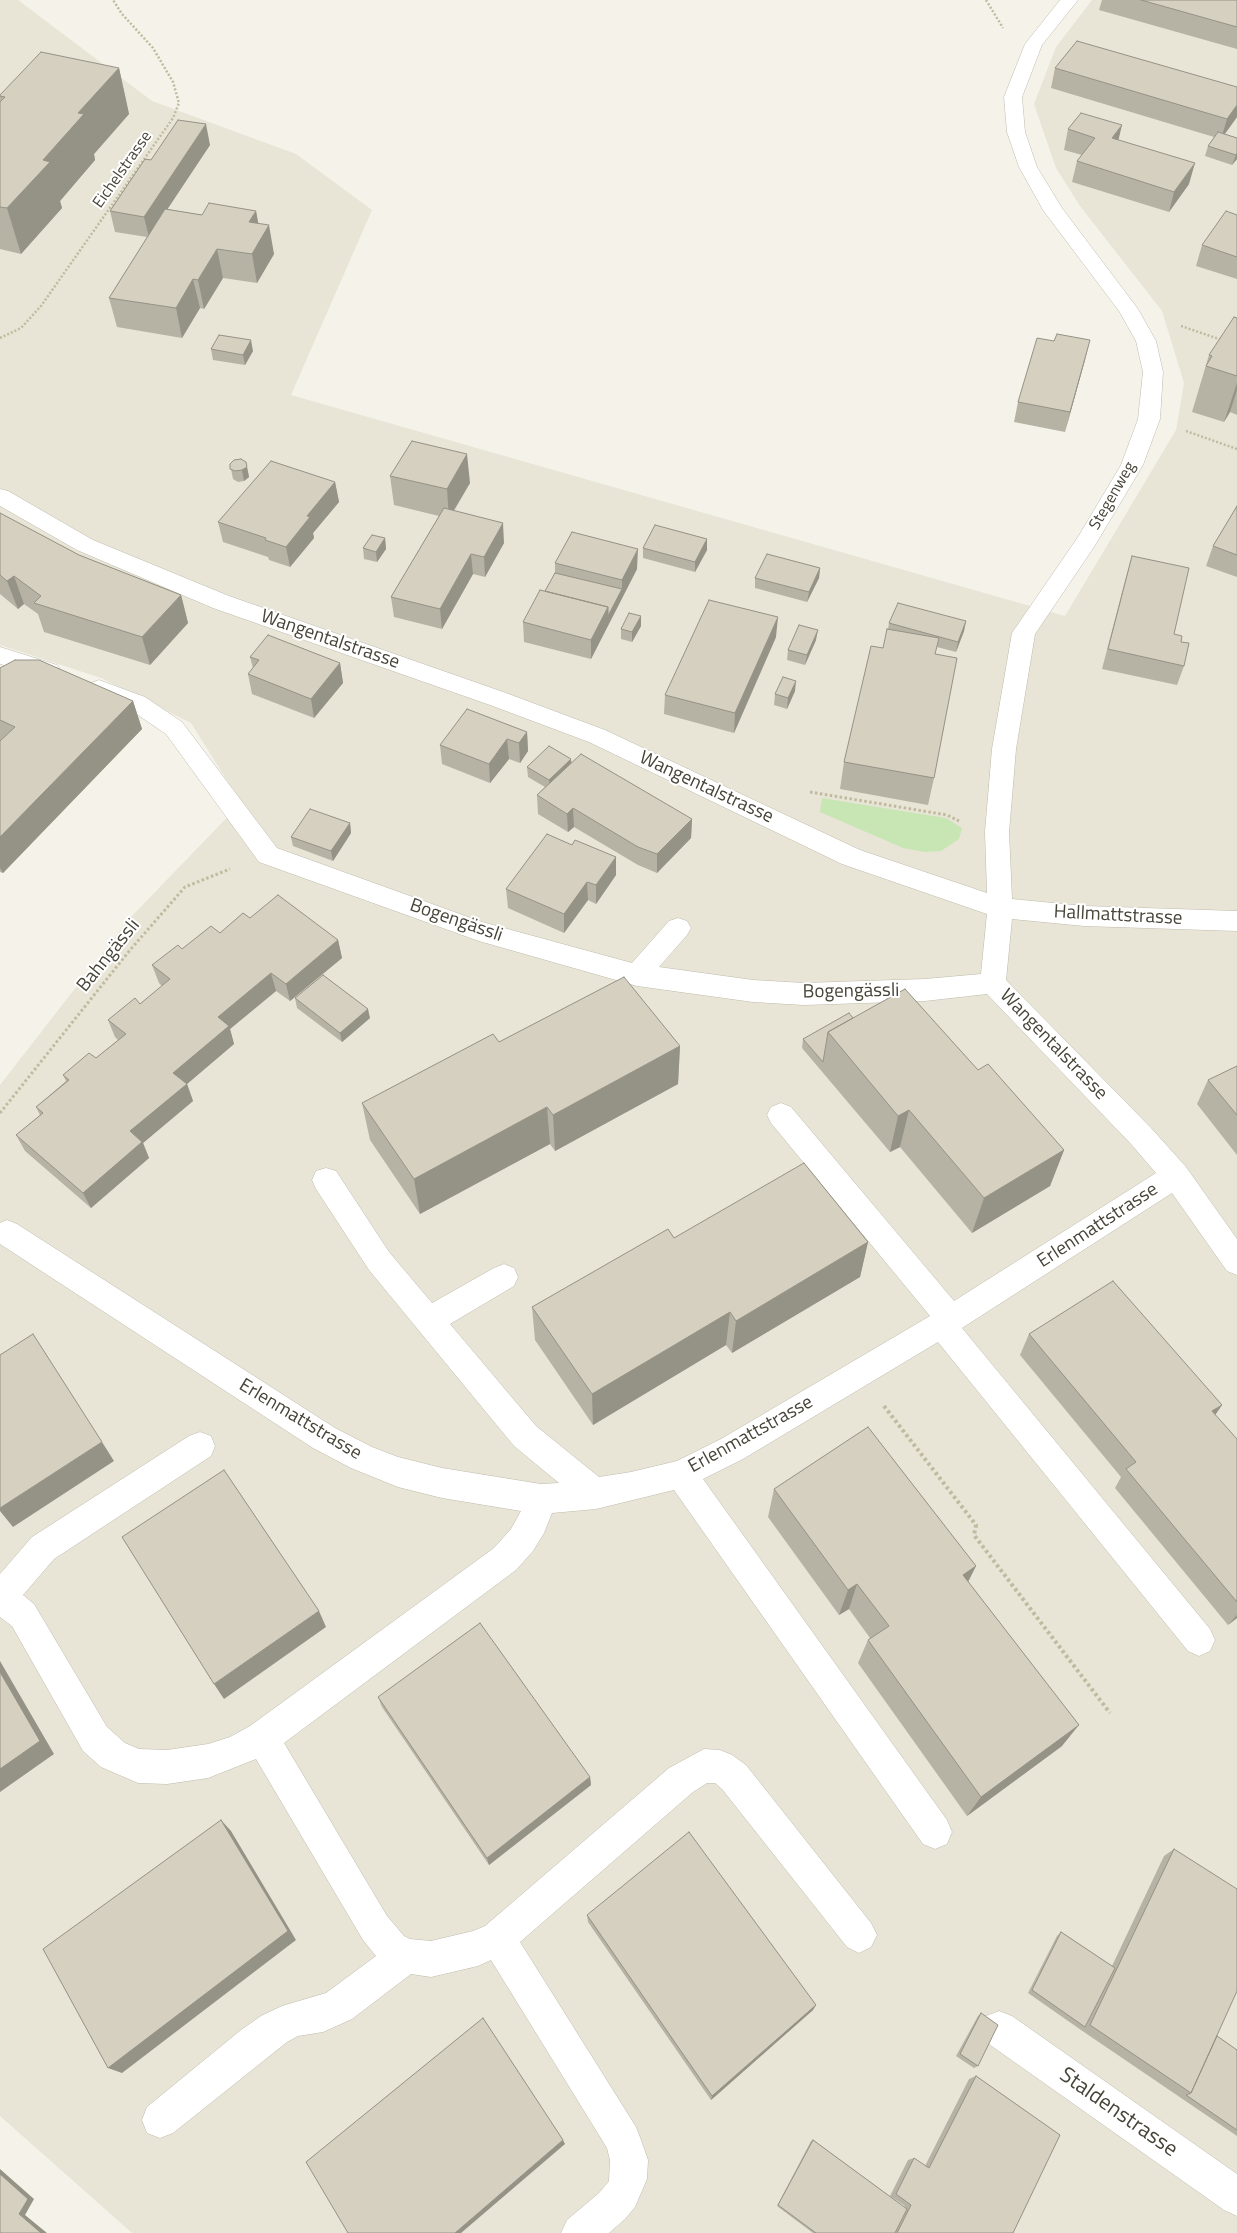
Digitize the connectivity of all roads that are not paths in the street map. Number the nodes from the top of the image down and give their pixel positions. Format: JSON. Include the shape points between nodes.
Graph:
{"nodes":[{"id":1,"x":1069,"y":0,"type":"edge"},
{"id":2,"x":0,"y":496,"type":"edge"},
{"id":3,"x":0,"y":655,"type":"edge"},
{"id":4,"x":1000,"y":908,"type":"junction"},
{"id":5,"x":1237,"y":921,"type":"edge"},
{"id":6,"x":678,"y":928,"type":"dead end"},
{"id":7,"x":637,"y":975,"type":"junction"},
{"id":8,"x":993,"y":983,"type":"junction"},
{"id":9,"x":781,"y":1115,"type":"dead end"},
{"id":10,"x":1176,"y":1176,"type":"junction"},
{"id":11,"x":326,"y":1180,"type":"dead end"},
{"id":12,"x":7,"y":1233,"type":"dead end"},
{"id":13,"x":1237,"y":1262,"type":"edge"},
{"id":14,"x":504,"y":1277,"type":"dead end"},
{"id":15,"x":429,"y":1320,"type":"junction"},
{"id":16,"x":946,"y":1321,"type":"junction"},
{"id":17,"x":200,"y":1446,"type":"dead end"},
{"id":18,"x":681,"y":1474,"type":"junction"},
{"id":19,"x":596,"y":1494,"type":"junction"},
{"id":20,"x":541,"y":1498,"type":"junction"},
{"id":21,"x":2,"y":1598,"type":"edge"},
{"id":22,"x":1199,"y":1640,"type":"dead end"},
{"id":23,"x":262,"y":1738,"type":"junction"},
{"id":24,"x":934,"y":1832,"type":"dead end"},
{"id":25,"x":859,"y":1935,"type":"dead end"},
{"id":26,"x":497,"y":1938,"type":"junction"},
{"id":27,"x":406,"y":1956,"type":"junction"},
{"id":28,"x":1000,"y":2030,"type":"edge"},
{"id":29,"x":160,"y":2120,"type":"dead end"},
{"id":30,"x":1237,"y":2197,"type":"edge"},
{"id":31,"x":580,"y":2233,"type":"edge"}],
"edges":[{"from":1,"to":4,"type":"street","name":"Stegenweg","via":[[1034,44],[1013,98],[1016,132],[1028,168],[1053,210],[1128,309],[1146,341],[1153,372],[1149,419],[1132,465],[1086,542],[1024,633],[1004,749],[997,832]]},
{"from":2,"to":4,"type":"street","name":"Wangentalstrasse","via":[[85,545],[203,594],[597,736],[851,857]]},
{"from":3,"to":7,"type":"street","name":"Bogengässli","via":[[137,703],[174,728],[268,855],[479,931]]},
{"from":4,"to":5,"type":"street","name":"Hallmattstrasse","via":[[1084,916]]},
{"from":4,"to":8,"type":"street","name":"Wangentalstrasse"},
{"from":6,"to":7,"type":"street"},
{"from":7,"to":8,"type":"street","name":"Bogengässli","via":[[753,991],[804,994],[925,990]]},
{"from":8,"to":10,"type":"street","name":"Wangentalstrasse"},
{"from":9,"to":16,"type":"street"},
{"from":10,"to":13,"type":"street","name":"Wangentalstrasse"},
{"from":10,"to":16,"type":"street","name":"Erlenmattstrasse"},
{"from":11,"to":15,"type":"street","via":[[379,1261]]},
{"from":12,"to":20,"type":"street","name":"Erlenmattstrasse","via":[[324,1438],[362,1458],[398,1472],[442,1483]]},
{"from":14,"to":15,"type":"street"},
{"from":15,"to":19,"type":"street","via":[[525,1436]]},
{"from":16,"to":18,"type":"street","name":"Erlenmattstrasse","via":[[732,1449]]},
{"from":16,"to":22,"type":"street"},
{"from":17,"to":21,"type":"street","via":[[43,1548]]},
{"from":18,"to":19,"type":"street","name":"Erlenmattstrasse"},
{"from":18,"to":24,"type":"street"},
{"from":19,"to":20,"type":"street","name":"Erlenmattstrasse"},
{"from":20,"to":23,"type":"street","via":[[533,1522],[505,1559]]},
{"from":21,"to":23,"type":"street","via":[[23,1615],[96,1740],[114,1755],[138,1766],[167,1768],[208,1761]]},
{"from":23,"to":27,"type":"street","via":[[375,1928],[392,1948]]},
{"from":25,"to":26,"type":"street","via":[[734,1777],[720,1767],[704,1766],[681,1780]]},
{"from":26,"to":27,"type":"street","via":[[478,1948],[431,1959]]},
{"from":26,"to":31,"type":"street","via":[[623,2140],[627,2153],[628,2179],[622,2194]]},
{"from":27,"to":29,"type":"street","via":[[339,2006],[274,2029]]},
{"from":28,"to":30,"type":"street","name":"Staldenstrasse"}]}
